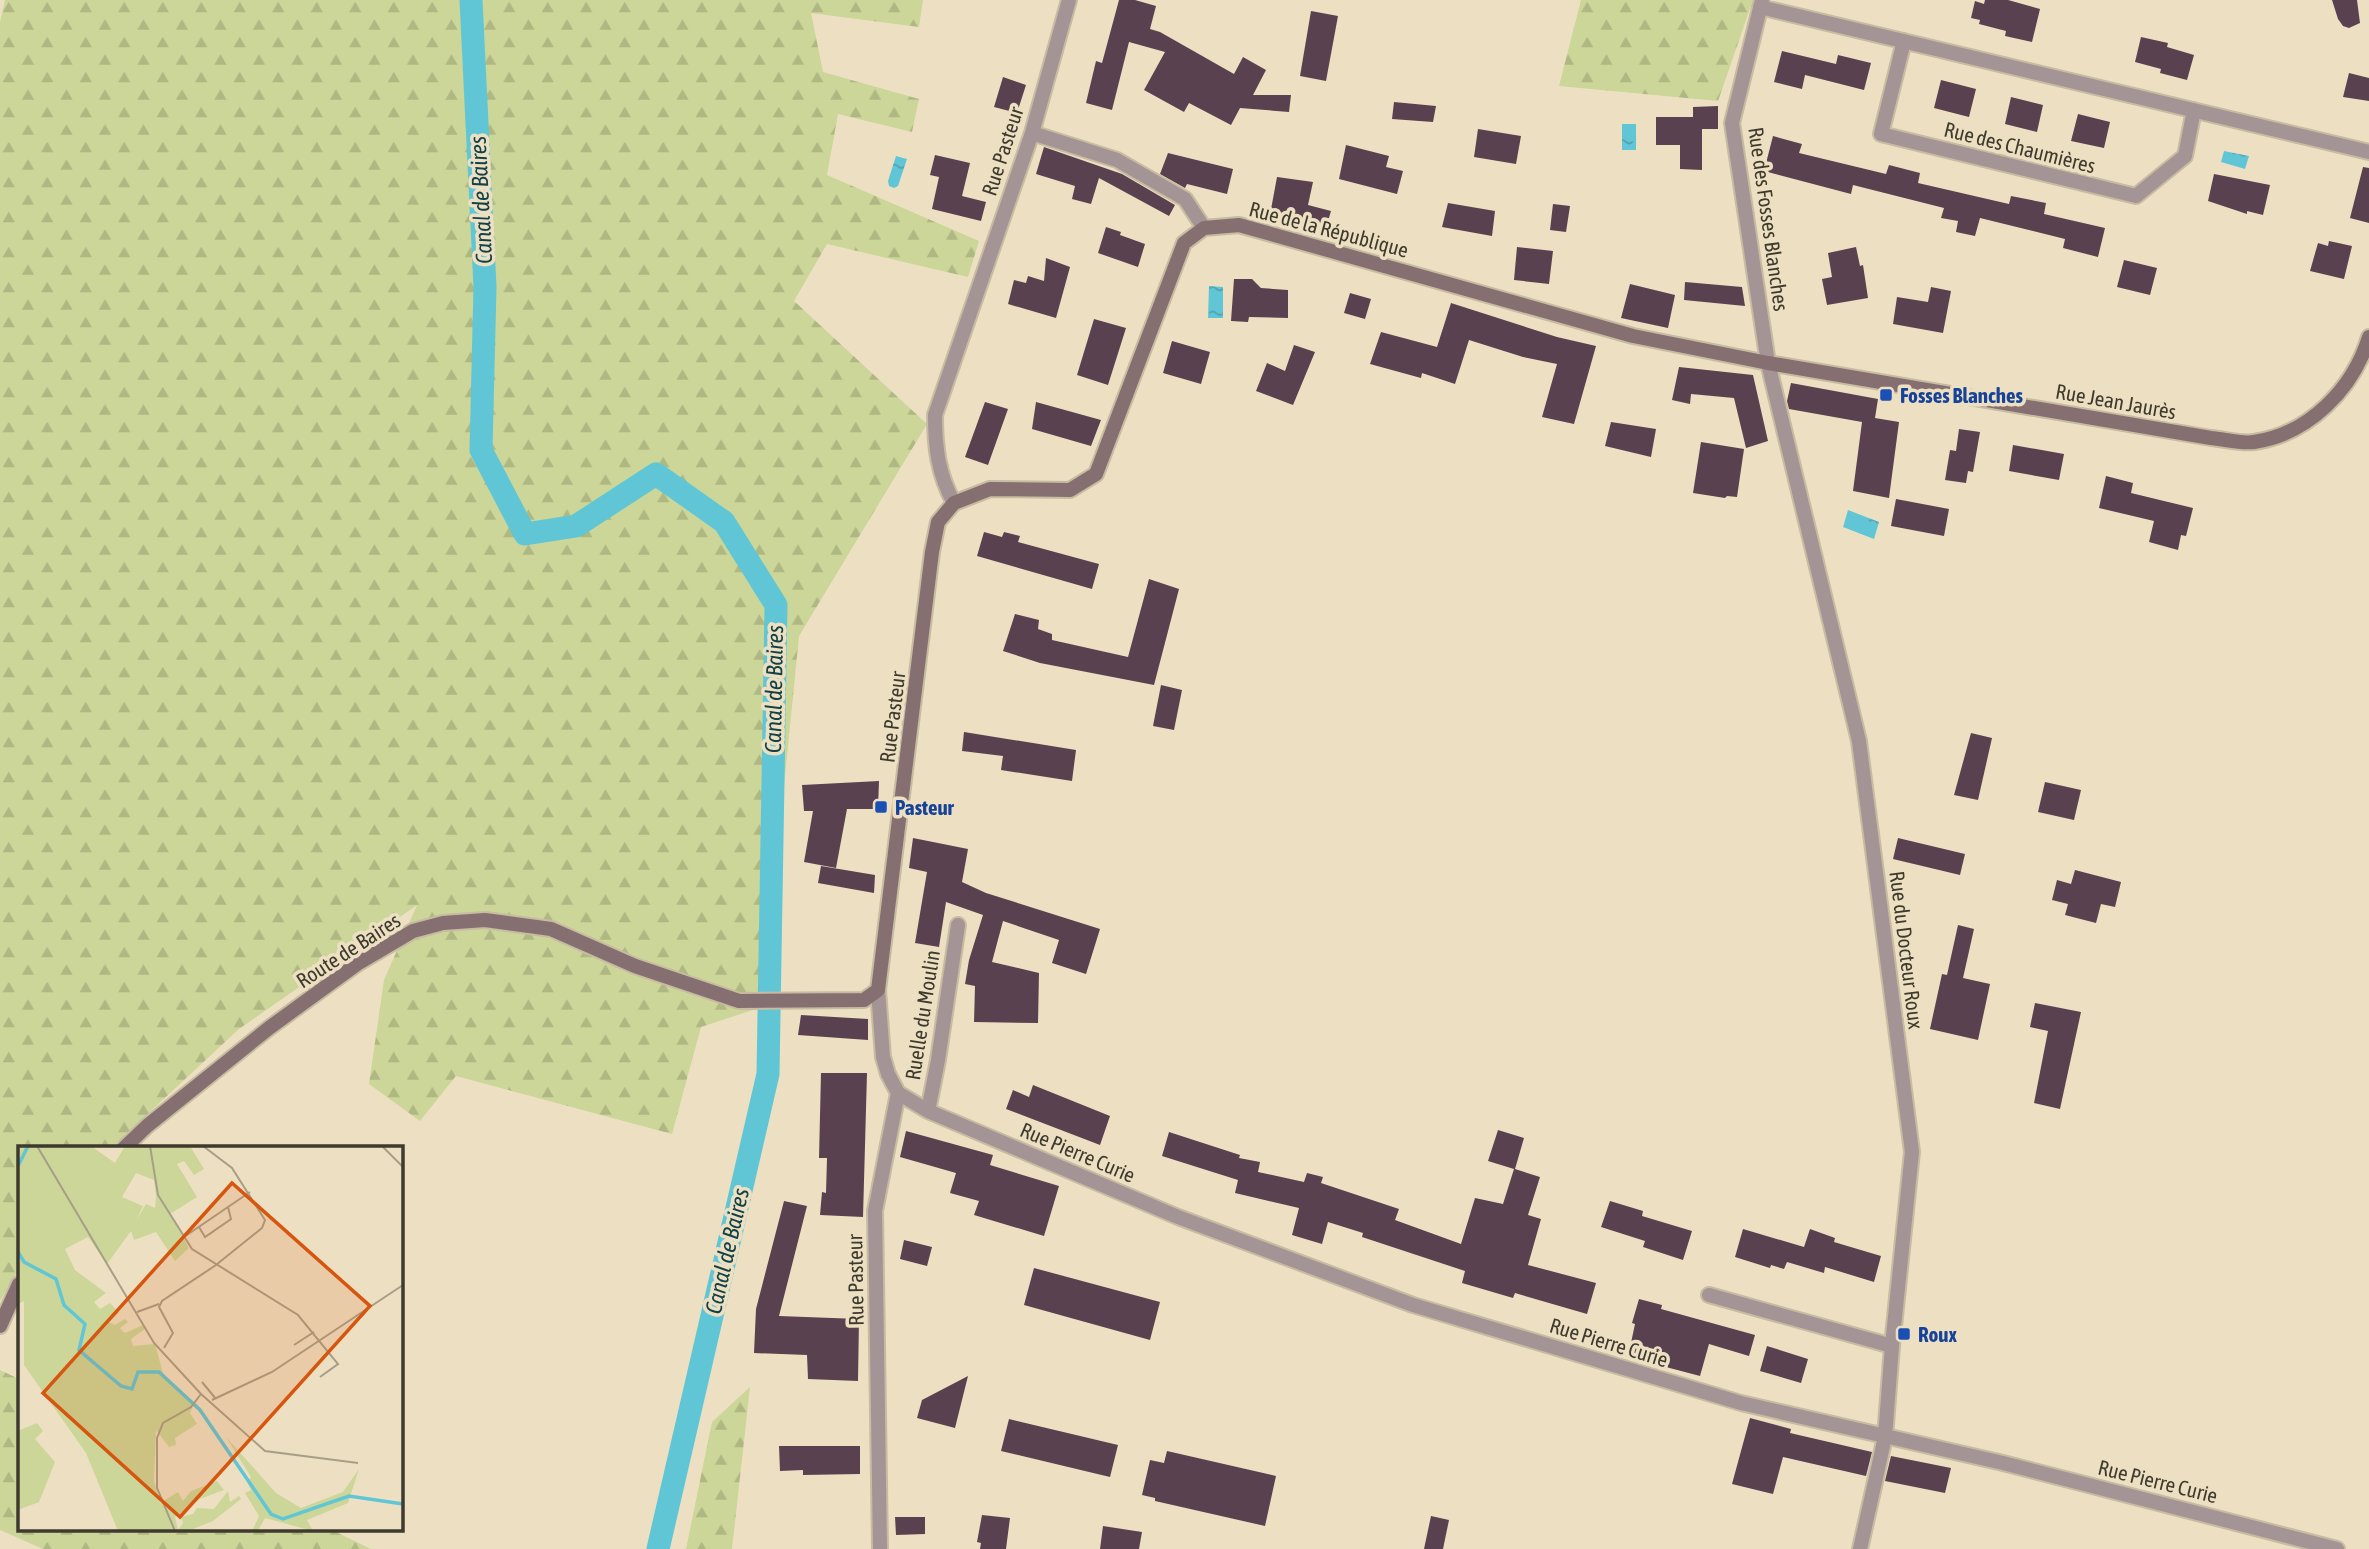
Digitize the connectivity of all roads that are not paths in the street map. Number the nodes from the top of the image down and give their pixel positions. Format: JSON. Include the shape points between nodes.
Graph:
{"nodes":[{"id":1,"x":1069,"y":0,"type":"edge"},
{"id":2,"x":1761,"y":3,"type":"edge"},
{"id":3,"x":1904,"y":41,"type":"junction"},
{"id":4,"x":2194,"y":110,"type":"junction"},
{"id":5,"x":1032,"y":133,"type":"junction"},
{"id":6,"x":2369,"y":152,"type":"edge"},
{"id":7,"x":1205,"y":228,"type":"junction"},
{"id":8,"x":2369,"y":337,"type":"edge"},
{"id":9,"x":1768,"y":363,"type":"junction"},
{"id":10,"x":954,"y":503,"type":"junction"},
{"id":11,"x":958,"y":925,"type":"dead end"},
{"id":12,"x":878,"y":990,"type":"junction"},
{"id":13,"x":898,"y":1093,"type":"junction"},
{"id":14,"x":928,"y":1111,"type":"junction"},
{"id":15,"x":126,"y":1146,"type":"edge"},
{"id":16,"x":18,"y":1286,"type":"edge"},
{"id":17,"x":1709,"y":1295,"type":"dead end"},
{"id":18,"x":0,"y":1326,"type":"edge"},
{"id":19,"x":1892,"y":1346,"type":"junction"},
{"id":20,"x":1885,"y":1437,"type":"junction"},
{"id":21,"x":880,"y":1549,"type":"edge"},
{"id":22,"x":1860,"y":1549,"type":"edge"},
{"id":23,"x":2337,"y":1549,"type":"edge"}],
"edges":[{"from":1,"to":5,"type":"street","name":"Rue Pasteur"},
{"from":2,"to":3,"type":"street"},
{"from":2,"to":9,"type":"street","name":"Rue des Fosses Blanches","via":[[1732,123]]},
{"from":3,"to":4,"type":"street"},
{"from":3,"to":4,"type":"street","name":"Rue des Chaumières","via":[[1881,134],[2123,193],[2136,196],[2185,156]]},
{"from":4,"to":6,"type":"street"},
{"from":5,"to":7,"type":"street","via":[[1117,160],[1185,199]]},
{"from":5,"to":10,"type":"street","name":"Rue Pasteur","via":[[934,415],[935,448],[943,483]]},
{"from":7,"to":9,"type":"street","name":"Rue de la République","via":[[1239,225],[1625,334]]},
{"from":7,"to":10,"type":"street","via":[[1184,243],[1096,474],[1070,490],[990,489]]},
{"from":8,"to":9,"type":"street","name":"Rue Jean Jaurès","via":[[2351,379],[2317,415],[2286,432],[2253,442]]},
{"from":9,"to":19,"type":"street","name":"Rue du Docteur Roux","via":[[1859,741],[1912,1152]]},
{"from":10,"to":12,"type":"street","name":"Rue Pasteur","via":[[938,522],[932,552]]},
{"from":11,"to":14,"type":"street","name":"Ruelle du Moulin"},
{"from":12,"to":13,"type":"street","name":"Rue Pasteur","via":[[883,1057]]},
{"from":12,"to":15,"type":"street","name":"Route de Baires","via":[[864,1000],[739,1002],[635,966],[551,929],[485,920],[443,923],[412,931],[357,964],[269,1028]]},
{"from":13,"to":14,"type":"street","name":"Rue Pierre Curie"},
{"from":13,"to":21,"type":"street","name":"Rue Pasteur","via":[[874,1211]]},
{"from":14,"to":20,"type":"street","name":"Rue Pierre Curie","via":[[1178,1217],[1413,1305],[1741,1403]]},
{"from":16,"to":18,"type":"street"},
{"from":17,"to":19,"type":"street"},
{"from":19,"to":20,"type":"street","name":"Rue du Docteur Roux"},
{"from":20,"to":22,"type":"street","name":"Rue du Docteur Roux"},
{"from":20,"to":23,"type":"street","name":"Rue Pierre Curie"}]}
